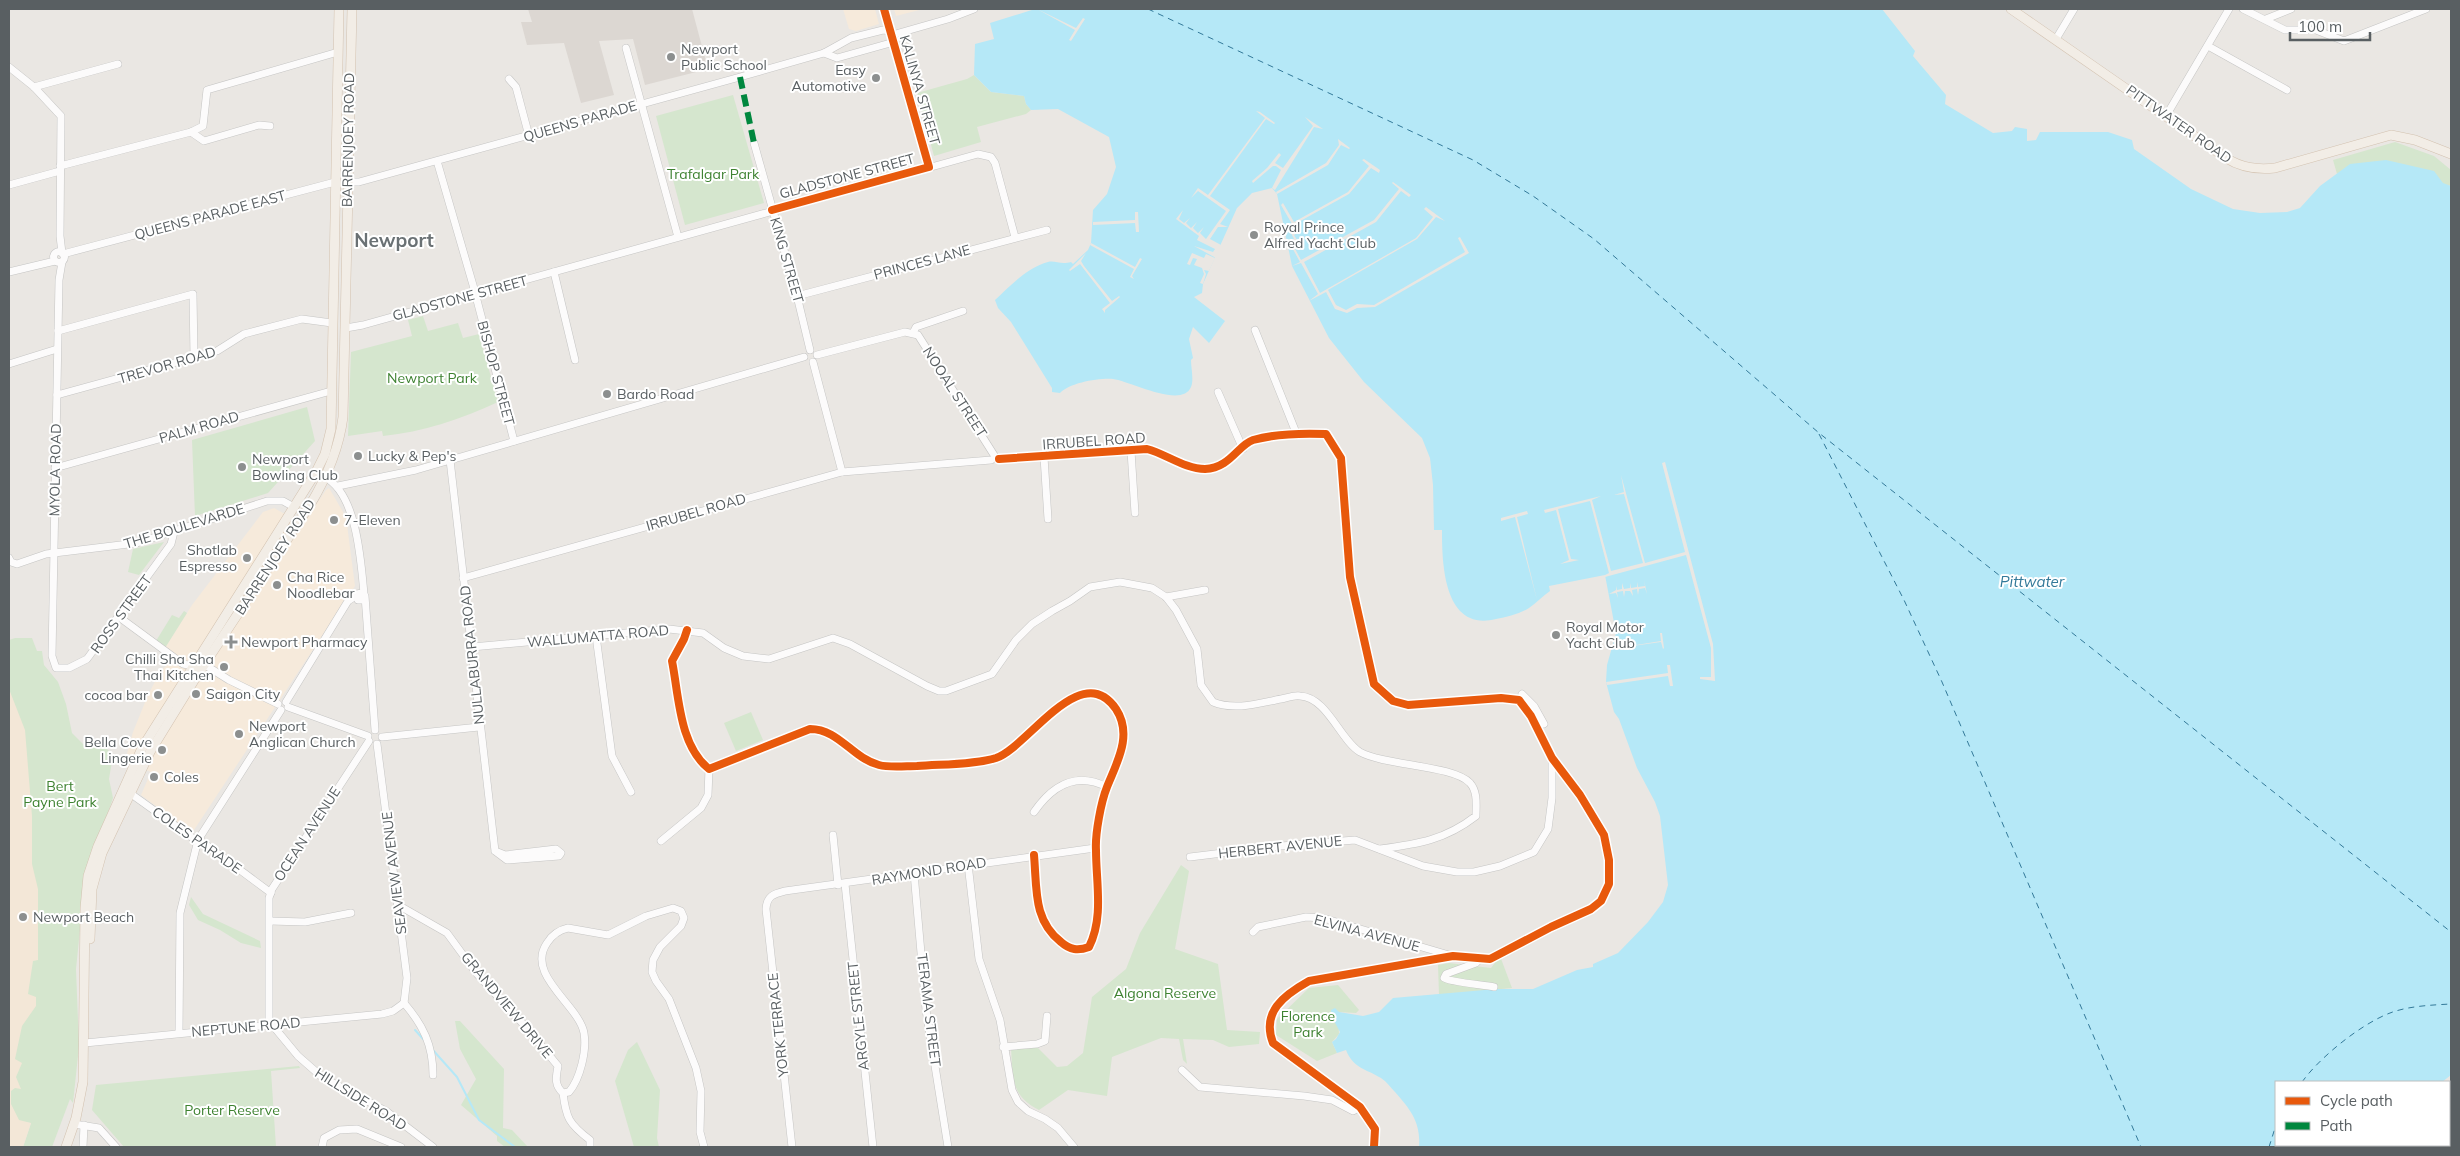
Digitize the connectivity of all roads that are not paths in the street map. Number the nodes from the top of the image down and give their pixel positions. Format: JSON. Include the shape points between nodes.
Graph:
{"nodes":[{"id":1,"x":339,"y":9,"type":"edge"},
{"id":2,"x":352,"y":9,"type":"edge"},
{"id":3,"x":884,"y":9,"type":"edge"},
{"id":4,"x":974,"y":9,"type":"edge"},
{"id":5,"x":2011,"y":9,"type":"edge"},
{"id":6,"x":2074,"y":9,"type":"edge"},
{"id":7,"x":2229,"y":9,"type":"edge"},
{"id":8,"x":2243,"y":9,"type":"edge"},
{"id":9,"x":2291,"y":9,"type":"edge"},
{"id":10,"x":2426,"y":9,"type":"edge"},
{"id":11,"x":2266,"y":19,"type":"junction"},
{"id":12,"x":892,"y":36,"type":"junction"},
{"id":13,"x":2056,"y":39,"type":"junction"},
{"id":14,"x":2208,"y":46,"type":"junction"},
{"id":15,"x":626,"y":48,"type":"dead end"},
{"id":16,"x":338,"y":52,"type":"junction"},
{"id":17,"x":824,"y":54,"type":"junction"},
{"id":18,"x":118,"y":64,"type":"dead end"},
{"id":19,"x":9,"y":67,"type":"edge"},
{"id":20,"x":17,"y":74,"type":"junction"},
{"id":21,"x":9,"y":76,"type":"edge"},
{"id":22,"x":509,"y":79,"type":"dead end"},
{"id":23,"x":34,"y":87,"type":"junction"},
{"id":24,"x":2287,"y":90,"type":"dead end"},
{"id":25,"x":642,"y":104,"type":"junction"},
{"id":26,"x":2166,"y":116,"type":"junction"},
{"id":27,"x":270,"y":126,"type":"dead end"},
{"id":28,"x":191,"y":132,"type":"junction"},
{"id":29,"x":529,"y":136,"type":"junction"},
{"id":30,"x":754,"y":143,"type":"dead end"},
{"id":31,"x":2451,"y":154,"type":"edge"},
{"id":32,"x":437,"y":161,"type":"junction"},
{"id":33,"x":929,"y":167,"type":"junction"},
{"id":34,"x":60,"y":169,"type":"junction"},
{"id":35,"x":335,"y":182,"type":"junction"},
{"id":36,"x":348,"y":182,"type":"junction"},
{"id":37,"x":9,"y":185,"type":"edge"},
{"id":38,"x":772,"y":210,"type":"junction"},
{"id":39,"x":1047,"y":230,"type":"dead end"},
{"id":40,"x":678,"y":237,"type":"junction"},
{"id":41,"x":1016,"y":237,"type":"junction"},
{"id":42,"x":59,"y":257,"type":"junction"},
{"id":43,"x":9,"y":272,"type":"edge"},
{"id":44,"x":554,"y":272,"type":"junction"},
{"id":45,"x":475,"y":293,"type":"junction"},
{"id":46,"x":797,"y":296,"type":"junction"},
{"id":47,"x":963,"y":311,"type":"dead end"},
{"id":48,"x":332,"y":323,"type":"junction"},
{"id":49,"x":346,"y":328,"type":"junction"},
{"id":50,"x":1255,"y":330,"type":"dead end"},
{"id":51,"x":58,"y":331,"type":"junction"},
{"id":52,"x":913,"y":332,"type":"junction"},
{"id":53,"x":57,"y":349,"type":"junction"},
{"id":54,"x":810,"y":350,"type":"junction"},
{"id":55,"x":194,"y":357,"type":"junction"},
{"id":56,"x":804,"y":357,"type":"junction"},
{"id":57,"x":815,"y":358,"type":"junction"},
{"id":58,"x":575,"y":360,"type":"dead end"},
{"id":59,"x":9,"y":364,"type":"edge"},
{"id":60,"x":343,"y":390,"type":"junction"},
{"id":61,"x":331,"y":391,"type":"junction"},
{"id":62,"x":1218,"y":392,"type":"dead end"},
{"id":63,"x":56,"y":395,"type":"junction"},
{"id":64,"x":1297,"y":434,"type":"junction"},
{"id":65,"x":514,"y":441,"type":"junction"},
{"id":66,"x":1243,"y":449,"type":"junction"},
{"id":67,"x":1131,"y":450,"type":"junction"},
{"id":68,"x":1044,"y":457,"type":"junction"},
{"id":69,"x":995,"y":458,"type":"junction"},
{"id":70,"x":450,"y":460,"type":"junction"},
{"id":71,"x":55,"y":468,"type":"junction"},
{"id":72,"x":316,"y":472,"type":"junction"},
{"id":73,"x":842,"y":472,"type":"junction"},
{"id":74,"x":326,"y":478,"type":"junction"},
{"id":75,"x":338,"y":486,"type":"junction"},
{"id":76,"x":310,"y":505,"type":"junction"},
{"id":77,"x":294,"y":507,"type":"junction"},
{"id":78,"x":1135,"y":512,"type":"dead end"},
{"id":79,"x":1048,"y":519,"type":"dead end"},
{"id":80,"x":298,"y":524,"type":"junction"},
{"id":81,"x":174,"y":532,"type":"junction"},
{"id":82,"x":54,"y":554,"type":"junction"},
{"id":83,"x":9,"y":558,"type":"edge"},
{"id":84,"x":463,"y":578,"type":"junction"},
{"id":85,"x":1205,"y":590,"type":"dead end"},
{"id":86,"x":360,"y":597,"type":"junction"},
{"id":87,"x":1166,"y":597,"type":"junction"},
{"id":88,"x":119,"y":617,"type":"junction"},
{"id":89,"x":687,"y":630,"type":"junction"},
{"id":90,"x":596,"y":636,"type":"junction"},
{"id":91,"x":472,"y":647,"type":"junction"},
{"id":92,"x":52,"y":660,"type":"joint"},
{"id":93,"x":205,"y":665,"type":"junction"},
{"id":94,"x":193,"y":666,"type":"junction"},
{"id":95,"x":1522,"y":694,"type":"dead end"},
{"id":96,"x":283,"y":706,"type":"junction"},
{"id":97,"x":1544,"y":724,"type":"dead end"},
{"id":98,"x":480,"y":726,"type":"junction"},
{"id":99,"x":375,"y":730,"type":"junction"},
{"id":100,"x":382,"y":737,"type":"junction"},
{"id":101,"x":369,"y":738,"type":"junction"},
{"id":102,"x":377,"y":744,"type":"junction"},
{"id":103,"x":1552,"y":758,"type":"junction"},
{"id":104,"x":709,"y":769,"type":"junction"},
{"id":105,"x":1107,"y":787,"type":"junction"},
{"id":106,"x":126,"y":791,"type":"junction"},
{"id":107,"x":631,"y":792,"type":"dead end"},
{"id":108,"x":1034,"y":812,"type":"dead end"},
{"id":109,"x":833,"y":835,"type":"dead end"},
{"id":110,"x":198,"y":840,"type":"junction"},
{"id":111,"x":661,"y":841,"type":"dead end"},
{"id":112,"x":1096,"y":848,"type":"junction"},
{"id":113,"x":1380,"y":849,"type":"junction"},
{"id":114,"x":495,"y":851,"type":"junction"},
{"id":115,"x":1034,"y":856,"type":"junction"},
{"id":116,"x":1190,"y":857,"type":"dead end"},
{"id":117,"x":968,"y":864,"type":"junction"},
{"id":118,"x":914,"y":873,"type":"junction"},
{"id":119,"x":841,"y":884,"type":"junction"},
{"id":120,"x":271,"y":893,"type":"junction"},
{"id":121,"x":766,"y":902,"type":"joint"},
{"id":122,"x":398,"y":905,"type":"junction"},
{"id":123,"x":351,"y":913,"type":"dead end"},
{"id":124,"x":270,"y":921,"type":"junction"},
{"id":125,"x":1253,"y":932,"type":"dead end"},
{"id":126,"x":1453,"y":956,"type":"junction"},
{"id":127,"x":1480,"y":959,"type":"junction"},
{"id":128,"x":1494,"y":987,"type":"dead end"},
{"id":129,"x":404,"y":1003,"type":"junction"},
{"id":130,"x":1047,"y":1016,"type":"dead end"},
{"id":131,"x":272,"y":1024,"type":"junction"},
{"id":132,"x":179,"y":1033,"type":"junction"},
{"id":133,"x":85,"y":1043,"type":"junction"},
{"id":134,"x":1004,"y":1047,"type":"junction"},
{"id":135,"x":1182,"y":1070,"type":"dead end"},
{"id":136,"x":433,"y":1074,"type":"dead end"},
{"id":137,"x":563,"y":1093,"type":"junction"},
{"id":138,"x":1360,"y":1107,"type":"junction"},
{"id":139,"x":74,"y":1124,"type":"junction"},
{"id":140,"x":84,"y":1125,"type":"junction"},
{"id":141,"x":66,"y":1147,"type":"edge"},
{"id":142,"x":84,"y":1147,"type":"edge"},
{"id":143,"x":116,"y":1147,"type":"edge"},
{"id":144,"x":322,"y":1147,"type":"edge"},
{"id":145,"x":400,"y":1147,"type":"edge"},
{"id":146,"x":433,"y":1147,"type":"edge"},
{"id":147,"x":590,"y":1147,"type":"edge"},
{"id":148,"x":704,"y":1147,"type":"edge"},
{"id":149,"x":792,"y":1147,"type":"edge"},
{"id":150,"x":873,"y":1147,"type":"edge"},
{"id":151,"x":948,"y":1147,"type":"edge"},
{"id":152,"x":1074,"y":1147,"type":"edge"},
{"id":153,"x":1374,"y":1147,"type":"edge"}],
"edges":[{"from":1,"to":16,"type":"main road","name":"BARRENJOEY ROAD"},
{"from":2,"to":36,"type":"main road","name":"BARRENJOEY ROAD"},
{"from":3,"to":12,"type":"street","name":"KALINYA STREET"},
{"from":4,"to":12,"type":"street","name":"QUEENS PARADE"},
{"from":5,"to":13,"type":"main road","name":"PITTWATER ROAD"},
{"from":6,"to":13,"type":"street"},
{"from":7,"to":14,"type":"street"},
{"from":8,"to":11,"type":"street"},
{"from":9,"to":11,"type":"street"},
{"from":10,"to":11,"type":"street","via":[[2344,41],[2316,30],[2285,30]]},
{"from":12,"to":17,"type":"street","name":"QUEENS PARADE","via":[[837,58]]},
{"from":12,"to":17,"type":"street","name":"QUEENS PARADE","via":[[883,30],[851,38]]},
{"from":12,"to":33,"type":"street","name":"KALINYA STREET"},
{"from":13,"to":26,"type":"main road","name":"PITTWATER ROAD"},
{"from":14,"to":24,"type":"street"},
{"from":14,"to":26,"type":"street"},
{"from":15,"to":25,"type":"street"},
{"from":16,"to":28,"type":"street","via":[[207,90],[203,126]]},
{"from":16,"to":35,"type":"main road","name":"BARRENJOEY ROAD"},
{"from":17,"to":25,"type":"street","name":"QUEENS PARADE"},
{"from":18,"to":23,"type":"street"},
{"from":19,"to":20,"type":"street","name":"MYOLA ROAD"},
{"from":20,"to":21,"type":"street"},
{"from":20,"to":23,"type":"street","name":"MYOLA ROAD"},
{"from":22,"to":29,"type":"street","via":[[516,87]]},
{"from":23,"to":34,"type":"street","name":"MYOLA ROAD","via":[[61,116]]},
{"from":25,"to":29,"type":"street","name":"QUEENS PARADE"},
{"from":25,"to":40,"type":"street"},
{"from":26,"to":31,"type":"main road","name":"PITTWATER ROAD","via":[[2226,158],[2251,169],[2286,166],[2392,135]]},
{"from":27,"to":28,"type":"street","via":[[204,141]]},
{"from":28,"to":34,"type":"street"},
{"from":29,"to":32,"type":"street","name":"QUEENS PARADE"},
{"from":30,"to":38,"type":"street","name":"KING STREET"},
{"from":32,"to":36,"type":"street","name":"QUEENS PARADE","via":[[359,182]]},
{"from":32,"to":45,"type":"street","name":"BISHOP STREET"},
{"from":33,"to":38,"type":"street","name":"GLADSTONE STREET"},
{"from":33,"to":41,"type":"street","name":"GLADSTONE STREET","via":[[978,154],[991,157]]},
{"from":34,"to":37,"type":"street"},
{"from":34,"to":42,"type":"street","name":"MYOLA ROAD"},
{"from":35,"to":36,"type":"main road","name":"QUEENS PARADE"},
{"from":35,"to":42,"type":"street","name":"QUEENS PARADE EAST"},
{"from":35,"to":48,"type":"main road","name":"BARRENJOEY ROAD"},
{"from":36,"to":49,"type":"main road","name":"BARRENJOEY ROAD"},
{"from":38,"to":40,"type":"street","name":"GLADSTONE STREET"},
{"from":38,"to":46,"type":"street","name":"KING STREET"},
{"from":39,"to":41,"type":"street","name":"PRINCES LANE"},
{"from":40,"to":44,"type":"street","name":"GLADSTONE STREET"},
{"from":41,"to":46,"type":"street","name":"PRINCES LANE"},
{"from":42,"to":43,"type":"street","name":"QUEENS PARADE EAST"},
{"from":42,"to":51,"type":"street","name":"MYOLA ROAD"},
{"from":44,"to":45,"type":"street","name":"GLADSTONE STREET"},
{"from":44,"to":58,"type":"street"},
{"from":45,"to":49,"type":"street","name":"GLADSTONE STREET"},
{"from":45,"to":65,"type":"street","name":"BISHOP STREET"},
{"from":46,"to":54,"type":"street","name":"KING STREET"},
{"from":47,"to":52,"type":"street","via":[[916,327]]},
{"from":48,"to":49,"type":"main road"},
{"from":48,"to":55,"type":"street","name":"TREVOR ROAD","via":[[302,319],[244,334],[217,351]]},
{"from":48,"to":61,"type":"main road","name":"BARRENJOEY ROAD"},
{"from":49,"to":60,"type":"main road","name":"BARRENJOEY ROAD"},
{"from":50,"to":64,"type":"street"},
{"from":51,"to":53,"type":"street","name":"MYOLA ROAD"},
{"from":51,"to":55,"type":"street","via":[[193,294]]},
{"from":52,"to":57,"type":"street"},
{"from":52,"to":69,"type":"street","name":"NOOAL STREET","via":[[918,335]]},
{"from":53,"to":59,"type":"street"},
{"from":53,"to":63,"type":"street","name":"MYOLA ROAD"},
{"from":54,"to":56,"type":"street"},
{"from":54,"to":57,"type":"street"},
{"from":55,"to":63,"type":"street","name":"TREVOR ROAD"},
{"from":56,"to":57,"type":"street","via":[[806,361]]},
{"from":56,"to":65,"type":"street"},
{"from":57,"to":73,"type":"street"},
{"from":60,"to":61,"type":"main road","name":"PALM ROAD"},
{"from":60,"to":74,"type":"main road","name":"BARRENJOEY ROAD","via":[[341,433]]},
{"from":61,"to":71,"type":"street","name":"PALM ROAD"},
{"from":61,"to":72,"type":"main road","name":"BARRENJOEY ROAD","via":[[331,429],[325,454]]},
{"from":62,"to":66,"type":"street"},
{"from":63,"to":71,"type":"street","name":"MYOLA ROAD"},
{"from":64,"to":66,"type":"street","name":"IRRUBEL ROAD","via":[[1252,440]]},
{"from":64,"to":103,"type":"street","name":"IRRUBEL ROAD","via":[[1326,434],[1341,458],[1350,577],[1374,684],[1393,701],[1408,705],[1501,698],[1519,700],[1531,716]]},
{"from":65,"to":70,"type":"street"},
{"from":66,"to":67,"type":"street","name":"IRRUBEL ROAD","via":[[1217,467],[1206,469],[1194,468],[1147,449]]},
{"from":67,"to":68,"type":"street","name":"IRRUBEL ROAD"},
{"from":67,"to":78,"type":"street"},
{"from":68,"to":69,"type":"street","name":"IRRUBEL ROAD"},
{"from":68,"to":79,"type":"street"},
{"from":69,"to":73,"type":"street","name":"IRRUBEL ROAD"},
{"from":70,"to":75,"type":"street"},
{"from":70,"to":84,"type":"street","name":"NULLABURRA ROAD"},
{"from":71,"to":82,"type":"street","name":"MYOLA ROAD"},
{"from":72,"to":74,"type":"main road"},
{"from":72,"to":77,"type":"main road","name":"BARRENJOEY ROAD"},
{"from":73,"to":84,"type":"street","name":"IRRUBEL ROAD"},
{"from":74,"to":75,"type":"street"},
{"from":74,"to":76,"type":"main road","name":"BARRENJOEY ROAD"},
{"from":75,"to":86,"type":"street","via":[[354,518],[361,576]]},
{"from":76,"to":77,"type":"main road"},
{"from":76,"to":80,"type":"main road","name":"BARRENJOEY ROAD"},
{"from":77,"to":80,"type":"main road"},
{"from":77,"to":81,"type":"street","name":"THE BOULEVARDE","via":[[283,501],[267,501]]},
{"from":77,"to":94,"type":"main road","name":"BARRENJOEY ROAD"},
{"from":80,"to":93,"type":"main road","name":"BARRENJOEY ROAD"},
{"from":81,"to":82,"type":"street","name":"THE BOULEVARDE","via":[[136,543]]},
{"from":81,"to":88,"type":"street","name":"ROSS STREET","via":[[171,544]]},
{"from":82,"to":83,"type":"street","name":"THE BOULEVARDE","via":[[18,564]]},
{"from":82,"to":92,"type":"street","name":"MYOLA ROAD"},
{"from":84,"to":91,"type":"street","name":"NULLABURRA ROAD"},
{"from":85,"to":87,"type":"street"},
{"from":86,"to":96,"type":"street","via":[[351,598]]},
{"from":86,"to":99,"type":"street","via":[[365,618]]},
{"from":87,"to":89,"type":"street","name":"WALLUMATTA ROAD","via":[[1152,588],[1120,582],[1090,588],[1032,624],[992,674],[946,691],[927,686],[837,639],[770,659],[757,659],[743,656],[703,634]]},
{"from":87,"to":113,"type":"street","via":[[1197,650],[1201,685],[1213,702],[1249,706],[1301,695],[1320,705],[1360,751],[1401,765],[1449,773],[1469,783],[1476,796],[1476,816],[1458,830],[1426,842]]},
{"from":88,"to":92,"type":"street","name":"ROSS STREET","via":[[82,662],[61,669]]},
{"from":88,"to":94,"type":"street","via":[[183,664]]},
{"from":89,"to":90,"type":"street","name":"WALLUMATTA ROAD"},
{"from":89,"to":104,"type":"street","via":[[672,661],[687,738]]},
{"from":90,"to":91,"type":"street","name":"WALLUMATTA ROAD"},
{"from":90,"to":107,"type":"street","via":[[612,756]]},
{"from":91,"to":98,"type":"street","name":"NULLABURRA ROAD"},
{"from":93,"to":96,"type":"street"},
{"from":93,"to":106,"type":"main road","name":"BARRENJOEY ROAD"},
{"from":94,"to":106,"type":"main road","name":"BARRENJOEY ROAD","via":[[142,748]]},
{"from":95,"to":97,"type":"street","via":[[1540,713]]},
{"from":96,"to":101,"type":"street"},
{"from":96,"to":110,"type":"street"},
{"from":98,"to":100,"type":"street"},
{"from":98,"to":114,"type":"street","name":"NULLABURRA ROAD"},
{"from":99,"to":100,"type":"street"},
{"from":99,"to":101,"type":"street","name":"OCEAN AVENUE"},
{"from":100,"to":102,"type":"street"},
{"from":101,"to":102,"type":"street"},
{"from":101,"to":120,"type":"street","name":"OCEAN AVENUE"},
{"from":102,"to":122,"type":"street","name":"SEAVIEW AVENUE"},
{"from":103,"to":113,"type":"street","name":"HERBERT AVENUE","via":[[1548,829],[1534,852],[1500,866],[1457,872],[1401,860]]},
{"from":103,"to":127,"type":"street","via":[[1604,835],[1609,884],[1601,900],[1591,909],[1490,959]]},
{"from":104,"to":105,"type":"street","via":[[810,730],[823,730],[835,735],[854,752],[879,766],[997,758],[1066,702],[1087,693],[1100,695],[1111,702],[1122,722],[1124,740]]},
{"from":104,"to":111,"type":"street","via":[[708,795],[700,808]]},
{"from":105,"to":108,"type":"street","via":[[1078,779],[1066,781],[1053,790]]},
{"from":105,"to":112,"type":"street"},
{"from":106,"to":110,"type":"street","name":"COLES PARADE"},
{"from":106,"to":133,"type":"main road","name":"BARRENJOEY ROAD","via":[[93,883],[90,1032]]},
{"from":109,"to":119,"type":"street","name":"ARGYLE STREET"},
{"from":110,"to":120,"type":"street","name":"COLES PARADE"},
{"from":110,"to":132,"type":"street","via":[[180,913]]},
{"from":112,"to":115,"type":"street","name":"RAYMOND ROAD"},
{"from":112,"to":115,"type":"street","via":[[1099,906],[1095,935],[1089,947],[1082,950],[1068,948],[1042,923]]},
{"from":113,"to":116,"type":"street","name":"HERBERT AVENUE","via":[[1355,840]]},
{"from":114,"to":114,"type":"street","via":[[505,855],[556,849],[561,853],[559,856],[507,860]]},
{"from":115,"to":117,"type":"street","name":"RAYMOND ROAD"},
{"from":117,"to":118,"type":"street","name":"RAYMOND ROAD"},
{"from":117,"to":134,"type":"street","via":[[979,959],[1000,1020]]},
{"from":118,"to":119,"type":"street","name":"RAYMOND ROAD"},
{"from":118,"to":151,"type":"street","name":"TERAMA STREET","via":[[926,1010]]},
{"from":119,"to":121,"type":"street","name":"RAYMOND ROAD","via":[[785,891],[770,896]]},
{"from":119,"to":150,"type":"street","name":"ARGYLE STREET"},
{"from":120,"to":124,"type":"street","name":"OCEAN AVENUE"},
{"from":121,"to":149,"type":"street","name":"YORK TERRACE"},
{"from":122,"to":129,"type":"street","name":"SEAVIEW AVENUE","via":[[407,978]]},
{"from":122,"to":137,"type":"street","name":"GRANDVIEW DRIVE","via":[[450,936],[477,974],[558,1066],[557,1088]]},
{"from":123,"to":124,"type":"street","via":[[305,922]]},
{"from":124,"to":131,"type":"street","name":"OCEAN AVENUE","via":[[269,1021]]},
{"from":125,"to":126,"type":"street","name":"ELVINA AVENUE","via":[[1258,927],[1306,917],[1323,918]]},
{"from":126,"to":127,"type":"street"},
{"from":126,"to":138,"type":"street","via":[[1309,981],[1296,988],[1276,1007],[1268,1023],[1273,1043]]},
{"from":127,"to":128,"type":"street","via":[[1476,964],[1446,974],[1444,978]]},
{"from":129,"to":131,"type":"street","name":"NEPTUNE ROAD","via":[[382,1014]]},
{"from":129,"to":136,"type":"street","via":[[425,1031],[431,1047]]},
{"from":130,"to":134,"type":"street","via":[[1045,1040],[1037,1044]]},
{"from":131,"to":132,"type":"street","name":"NEPTUNE ROAD"},
{"from":131,"to":146,"type":"street","name":"HILLSIDE ROAD","via":[[298,1056],[322,1076],[386,1111]]},
{"from":132,"to":133,"type":"street","name":"NEPTUNE ROAD"},
{"from":133,"to":139,"type":"main road","name":"BARRENJOEY ROAD","via":[[83,1082]]},
{"from":134,"to":152,"type":"street","via":[[1008,1078],[1018,1102],[1058,1128]]},
{"from":135,"to":138,"type":"street","via":[[1200,1087],[1304,1096],[1332,1100],[1353,1110]]},
{"from":137,"to":147,"type":"street","via":[[565,1114],[590,1140]]},
{"from":137,"to":148,"type":"street","via":[[574,1086],[585,1048],[584,1032],[542,965],[546,944],[568,928],[608,935],[646,916],[676,908],[684,918],[652,960],[652,972],[669,999],[696,1068],[701,1091],[700,1132]]},
{"from":138,"to":153,"type":"street","via":[[1375,1129]]},
{"from":139,"to":140,"type":"street"},
{"from":139,"to":141,"type":"main road","name":"BARRENJOEY ROAD"},
{"from":140,"to":142,"type":"street"},
{"from":140,"to":143,"type":"street","via":[[99,1128]]},
{"from":144,"to":145,"type":"street","name":"HILLSIDE ROAD","via":[[324,1138],[339,1130],[357,1129]]}]}
